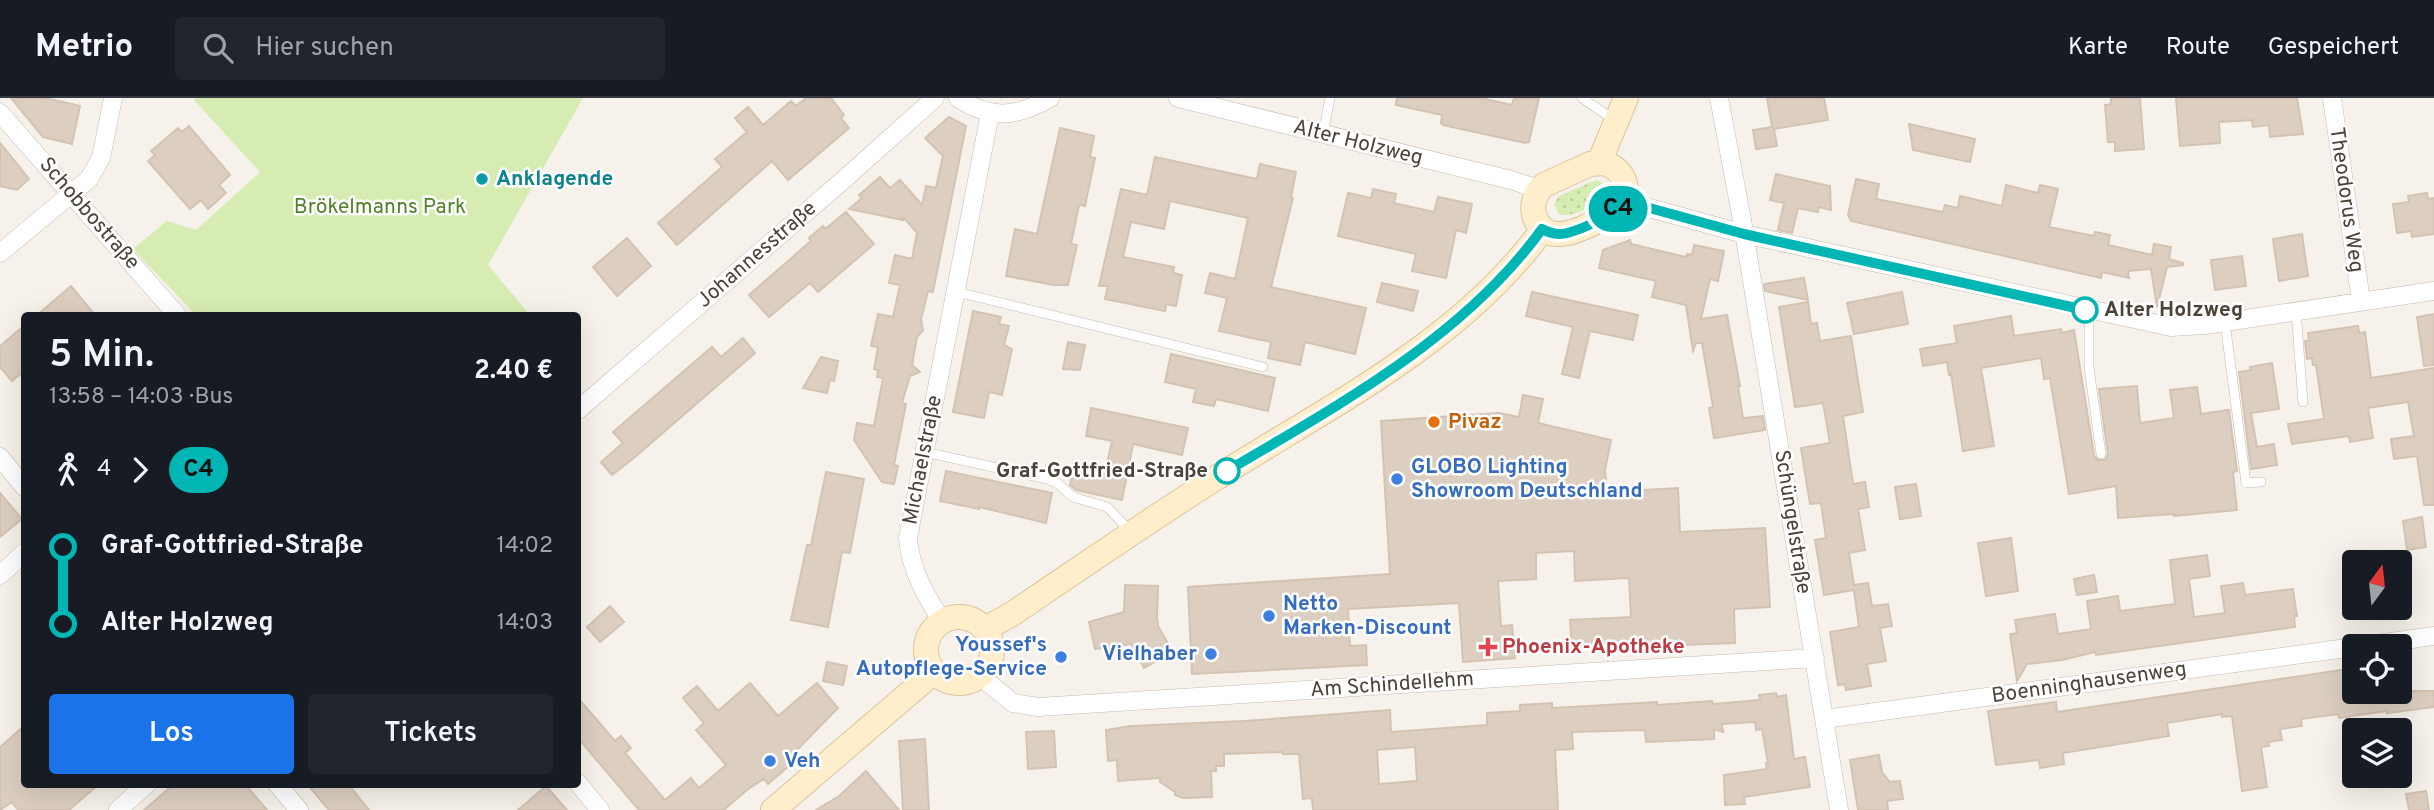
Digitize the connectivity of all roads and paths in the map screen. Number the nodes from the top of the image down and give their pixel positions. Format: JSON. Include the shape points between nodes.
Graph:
{"nodes":[{"id":1,"x":113,"y":98,"type":"edge"},
{"id":2,"x":935,"y":98,"type":"edge"},
{"id":3,"x":958,"y":98,"type":"edge"},
{"id":4,"x":1050,"y":98,"type":"edge"},
{"id":5,"x":1178,"y":98,"type":"edge"},
{"id":6,"x":1330,"y":98,"type":"edge"},
{"id":7,"x":1582,"y":98,"type":"edge"},
{"id":8,"x":1626,"y":98,"type":"edge"},
{"id":9,"x":1720,"y":98,"type":"edge"},
{"id":10,"x":2332,"y":98,"type":"edge"},
{"id":11,"x":0,"y":113,"type":"edge"},
{"id":12,"x":990,"y":113,"type":"junction"},
{"id":13,"x":1617,"y":121,"type":"junction"},
{"id":14,"x":1324,"y":134,"type":"junction"},
{"id":15,"x":1599,"y":163,"type":"junction"},
{"id":16,"x":1538,"y":189,"type":"junction"},
{"id":17,"x":71,"y":194,"type":"junction"},
{"id":18,"x":1624,"y":201,"type":"junction"},
{"id":19,"x":1542,"y":229,"type":"junction"},
{"id":20,"x":1744,"y":234,"type":"junction"},
{"id":21,"x":0,"y":253,"type":"edge"},
{"id":22,"x":2434,"y":291,"type":"edge"},
{"id":23,"x":957,"y":292,"type":"junction"},
{"id":24,"x":2361,"y":301,"type":"junction"},
{"id":25,"x":2089,"y":310,"type":"junction"},
{"id":26,"x":2296,"y":311,"type":"junction"},
{"id":27,"x":174,"y":312,"type":"edge"},
{"id":28,"x":2225,"y":322,"type":"junction"},
{"id":29,"x":1263,"y":367,"type":"dead end"},
{"id":30,"x":2303,"y":402,"type":"dead end"},
{"id":31,"x":581,"y":407,"type":"edge"},
{"id":32,"x":925,"y":452,"type":"junction"},
{"id":33,"x":2101,"y":454,"type":"dead end"},
{"id":34,"x":0,"y":457,"type":"edge"},
{"id":35,"x":2261,"y":482,"type":"dead end"},
{"id":36,"x":21,"y":483,"type":"edge"},
{"id":37,"x":1132,"y":534,"type":"junction"},
{"id":38,"x":21,"y":556,"type":"edge"},
{"id":39,"x":0,"y":575,"type":"edge"},
{"id":40,"x":942,"y":621,"type":"junction"},
{"id":41,"x":985,"y":629,"type":"junction"},
{"id":42,"x":2434,"y":636,"type":"edge"},
{"id":43,"x":2412,"y":639,"type":"edge"},
{"id":44,"x":2342,"y":649,"type":"edge"},
{"id":45,"x":1815,"y":658,"type":"junction"},
{"id":46,"x":934,"y":672,"type":"junction"},
{"id":47,"x":979,"y":676,"type":"junction"},
{"id":48,"x":1824,"y":719,"type":"junction"},
{"id":49,"x":581,"y":787,"type":"edge"},
{"id":50,"x":143,"y":788,"type":"edge"},
{"id":51,"x":280,"y":788,"type":"edge"},
{"id":52,"x":118,"y":810,"type":"edge"},
{"id":53,"x":299,"y":810,"type":"edge"},
{"id":54,"x":600,"y":810,"type":"edge"},
{"id":55,"x":773,"y":810,"type":"edge"},
{"id":56,"x":1839,"y":810,"type":"edge"}],
"edges":[{"from":1,"to":17,"type":"street","via":[[100,158],[89,179]]},
{"from":2,"to":31,"type":"street","name":"Johannesstraße"},
{"from":3,"to":12,"type":"street"},
{"from":4,"to":12,"type":"street","via":[[1011,114]]},
{"from":5,"to":14,"type":"street","name":"Alter Holzweg"},
{"from":6,"to":14,"type":"lane"},
{"from":7,"to":13,"type":"lane"},
{"from":8,"to":13,"type":"street"},
{"from":9,"to":20,"type":"street"},
{"from":10,"to":24,"type":"street","name":"Theodorus Weg"},
{"from":11,"to":17,"type":"street","name":"Schobbostraße"},
{"from":12,"to":23,"type":"street","name":"Michaelstraße"},
{"from":13,"to":15,"type":"street"},
{"from":14,"to":16,"type":"street","name":"Alter Holzweg"},
{"from":15,"to":16,"type":"street"},
{"from":15,"to":18,"type":"street","via":[[1616,169],[1624,179]]},
{"from":16,"to":19,"type":"street","via":[[1532,210]]},
{"from":17,"to":21,"type":"street"},
{"from":17,"to":27,"type":"street","name":"Schobbostraße"},
{"from":18,"to":19,"type":"street","via":[[1614,213],[1569,233]]},
{"from":18,"to":20,"type":"street"},
{"from":19,"to":37,"type":"street","via":[[1494,286],[1425,344]]},
{"from":20,"to":25,"type":"street"},
{"from":20,"to":45,"type":"street","name":"Schüngelstraße"},
{"from":22,"to":24,"type":"street"},
{"from":23,"to":29,"type":"lane"},
{"from":23,"to":32,"type":"street","name":"Michaelstraße"},
{"from":24,"to":26,"type":"street"},
{"from":25,"to":28,"type":"street","via":[[2171,327]]},
{"from":25,"to":33,"type":"lane","via":[[2089,368]]},
{"from":26,"to":28,"type":"street"},
{"from":26,"to":30,"type":"lane"},
{"from":28,"to":35,"type":"lane","via":[[2246,483]]},
{"from":32,"to":37,"type":"lane","via":[[1047,479],[1073,498],[1107,507]]},
{"from":32,"to":40,"type":"street","name":"Michaelstraße","via":[[909,525],[909,547],[919,580]]},
{"from":34,"to":36,"type":"street"},
{"from":37,"to":41,"type":"street"},
{"from":38,"to":39,"type":"street"},
{"from":40,"to":41,"type":"street","via":[[965,617]]},
{"from":40,"to":46,"type":"street","via":[[926,645]]},
{"from":41,"to":47,"type":"street","via":[[992,654]]},
{"from":42,"to":43,"type":"street"},
{"from":44,"to":48,"type":"street","name":"Boenninghausenweg"},
{"from":45,"to":47,"type":"street","name":"Am Schindellehm","via":[[1038,706],[1013,704]]},
{"from":45,"to":48,"type":"street","name":"Schüngelstraße"},
{"from":46,"to":47,"type":"street","via":[[961,683]]},
{"from":46,"to":55,"type":"street"},
{"from":48,"to":56,"type":"street","name":"Schüngelstraße"},
{"from":49,"to":54,"type":"street"},
{"from":50,"to":52,"type":"street"},
{"from":51,"to":53,"type":"street"}]}
